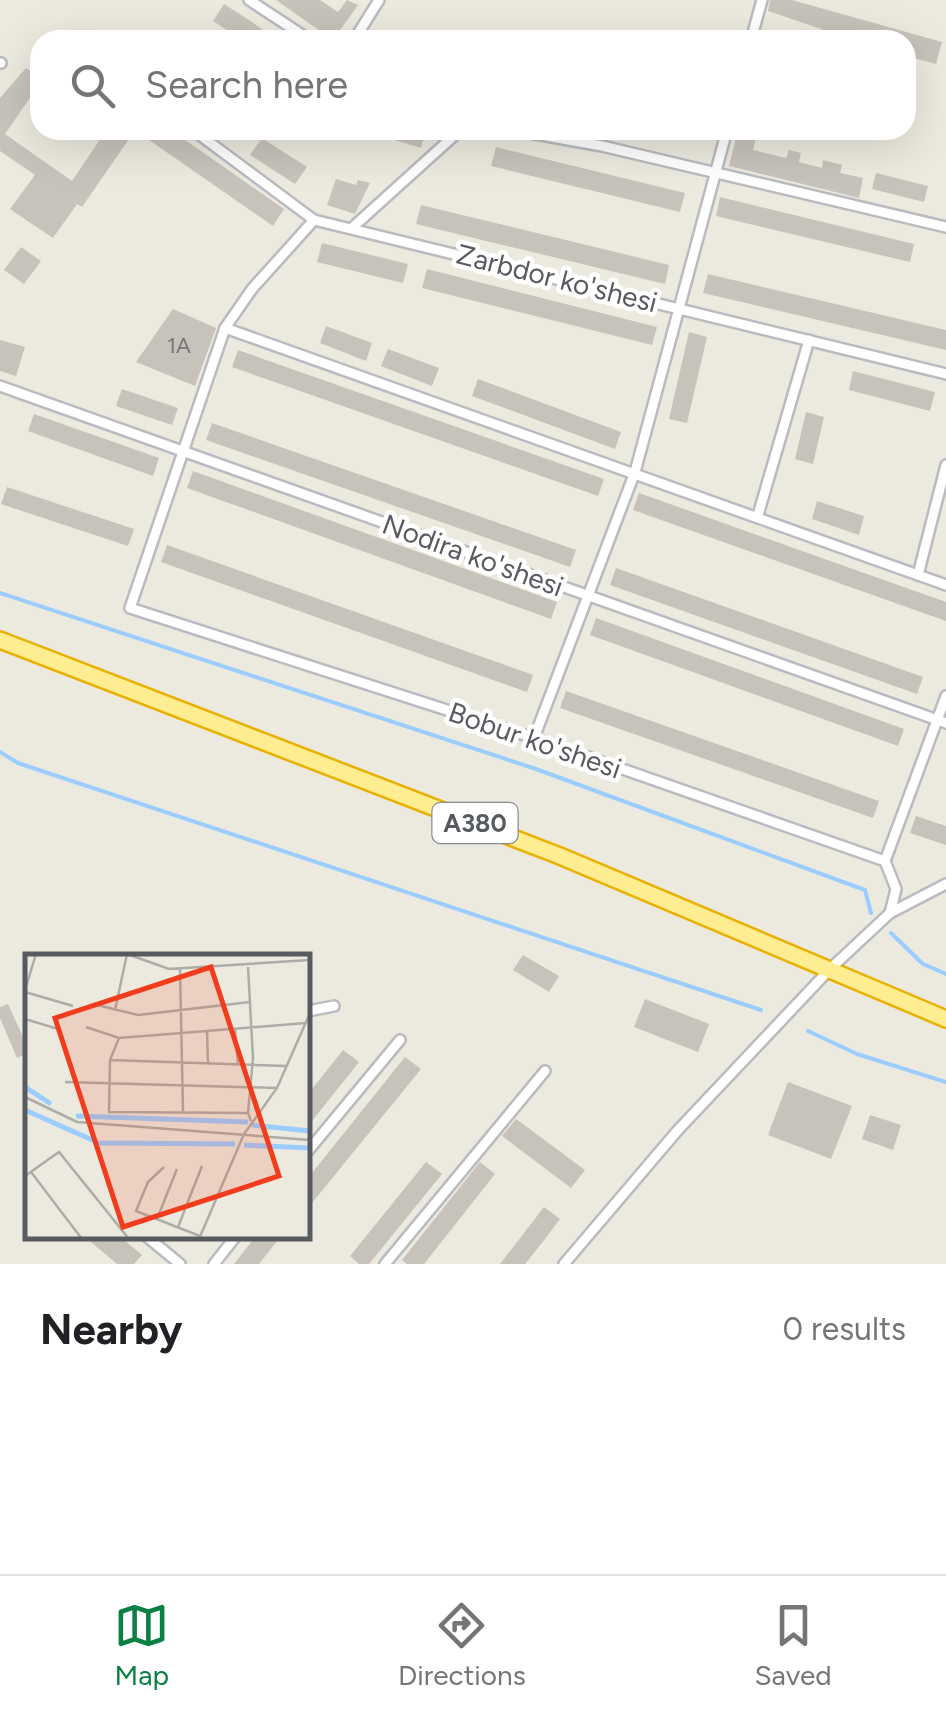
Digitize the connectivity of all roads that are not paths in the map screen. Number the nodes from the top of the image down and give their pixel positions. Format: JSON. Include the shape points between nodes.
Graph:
{"nodes":[{"id":1,"x":249,"y":0,"type":"edge"},
{"id":2,"x":378,"y":0,"type":"edge"},
{"id":3,"x":762,"y":0,"type":"edge"},
{"id":4,"x":295,"y":30,"type":"edge"},
{"id":5,"x":360,"y":30,"type":"edge"},
{"id":6,"x":754,"y":30,"type":"edge"},
{"id":7,"x":206,"y":140,"type":"edge"},
{"id":8,"x":446,"y":140,"type":"edge"},
{"id":9,"x":559,"y":140,"type":"edge"},
{"id":10,"x":724,"y":140,"type":"edge"},
{"id":11,"x":715,"y":174,"type":"junction"},
{"id":12,"x":314,"y":220,"type":"junction"},
{"id":13,"x":946,"y":227,"type":"edge"},
{"id":14,"x":354,"y":228,"type":"junction"},
{"id":15,"x":682,"y":308,"type":"junction"},
{"id":16,"x":226,"y":328,"type":"junction"},
{"id":17,"x":808,"y":340,"type":"junction"},
{"id":18,"x":946,"y":374,"type":"edge"},
{"id":19,"x":0,"y":386,"type":"edge"},
{"id":20,"x":182,"y":451,"type":"junction"},
{"id":21,"x":946,"y":465,"type":"edge"},
{"id":22,"x":635,"y":472,"type":"junction"},
{"id":23,"x":758,"y":515,"type":"junction"},
{"id":24,"x":918,"y":574,"type":"junction"},
{"id":25,"x":946,"y":585,"type":"edge"},
{"id":26,"x":587,"y":596,"type":"junction"},
{"id":27,"x":0,"y":640,"type":"edge"},
{"id":28,"x":946,"y":696,"type":"edge"},
{"id":29,"x":934,"y":718,"type":"junction"},
{"id":30,"x":946,"y":723,"type":"edge"},
{"id":31,"x":534,"y":738,"type":"junction"},
{"id":32,"x":886,"y":861,"type":"junction"},
{"id":33,"x":946,"y":884,"type":"edge"},
{"id":34,"x":890,"y":913,"type":"junction"},
{"id":35,"x":830,"y":969,"type":"junction"},
{"id":36,"x":334,"y":1006,"type":"dead end"},
{"id":37,"x":310,"y":1011,"type":"edge"},
{"id":38,"x":946,"y":1019,"type":"edge"},
{"id":39,"x":400,"y":1040,"type":"dead end"},
{"id":40,"x":544,"y":1071,"type":"dead end"},
{"id":41,"x":310,"y":1149,"type":"edge"},
{"id":42,"x":150,"y":1239,"type":"edge"},
{"id":43,"x":234,"y":1239,"type":"edge"},
{"id":44,"x":180,"y":1264,"type":"edge"},
{"id":45,"x":214,"y":1264,"type":"edge"},
{"id":46,"x":385,"y":1264,"type":"edge"},
{"id":47,"x":564,"y":1264,"type":"edge"}],
"edges":[{"from":1,"to":4,"type":"street"},
{"from":2,"to":5,"type":"street"},
{"from":3,"to":6,"type":"street"},
{"from":7,"to":12,"type":"street","name":"Zarbdor ko'shesi"},
{"from":8,"to":14,"type":"street"},
{"from":9,"to":11,"type":"street"},
{"from":10,"to":11,"type":"street"},
{"from":11,"to":13,"type":"street"},
{"from":11,"to":15,"type":"street"},
{"from":12,"to":14,"type":"street","name":"Zarbdor ko'shesi"},
{"from":12,"to":16,"type":"street"},
{"from":14,"to":15,"type":"street","name":"Zarbdor ko'shesi"},
{"from":15,"to":17,"type":"street","name":"Zarbdor ko'shesi"},
{"from":15,"to":22,"type":"street"},
{"from":16,"to":20,"type":"street"},
{"from":16,"to":22,"type":"street"},
{"from":17,"to":18,"type":"street","name":"Zarbdor ko'shesi"},
{"from":17,"to":23,"type":"street"},
{"from":19,"to":20,"type":"street","name":"Nodira ko'shesi"},
{"from":20,"to":26,"type":"street","name":"Nodira ko'shesi"},
{"from":20,"to":31,"type":"street","name":"Bobur ko'shesi","via":[[130,608]]},
{"from":21,"to":24,"type":"street"},
{"from":22,"to":23,"type":"street"},
{"from":22,"to":26,"type":"street"},
{"from":23,"to":24,"type":"street"},
{"from":24,"to":25,"type":"street"},
{"from":26,"to":29,"type":"street","name":"Nodira ko'shesi"},
{"from":26,"to":31,"type":"street"},
{"from":27,"to":35,"type":"highway","number":"A380","via":[[560,856]]},
{"from":28,"to":29,"type":"street"},
{"from":29,"to":30,"type":"street","name":"Nodira ko'shesi"},
{"from":29,"to":32,"type":"street"},
{"from":31,"to":32,"type":"street","name":"Bobur ko'shesi"},
{"from":32,"to":34,"type":"street","via":[[896,889]]},
{"from":33,"to":34,"type":"street"},
{"from":34,"to":35,"type":"street"},
{"from":35,"to":38,"type":"highway","number":"A380"},
{"from":35,"to":47,"type":"street","via":[[678,1130]]},
{"from":36,"to":37,"type":"street"},
{"from":39,"to":41,"type":"street"},
{"from":40,"to":46,"type":"street"},
{"from":42,"to":44,"type":"street"},
{"from":43,"to":45,"type":"street"}]}
